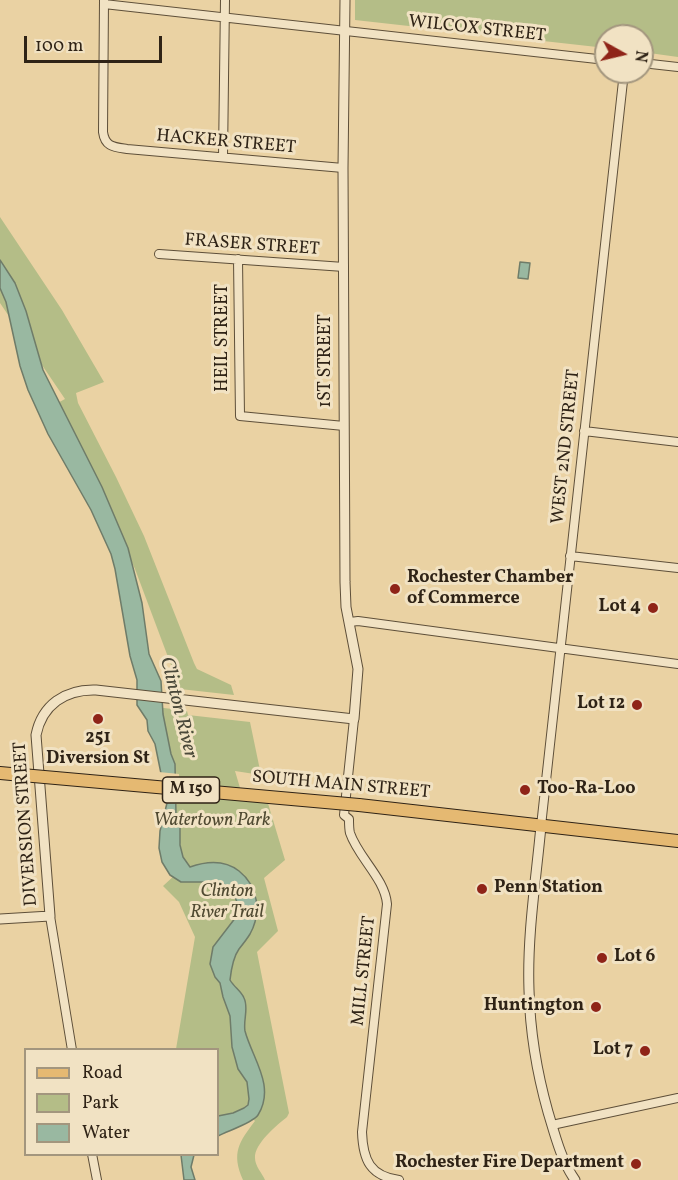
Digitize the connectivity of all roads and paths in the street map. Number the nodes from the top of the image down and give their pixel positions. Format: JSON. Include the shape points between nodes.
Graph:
{"nodes":[{"id":1,"x":225,"y":0,"type":"edge"},
{"id":2,"x":345,"y":0,"type":"edge"},
{"id":3,"x":104,"y":2,"type":"edge"},
{"id":4,"x":225,"y":18,"type":"junction"},
{"id":5,"x":345,"y":30,"type":"junction"},
{"id":6,"x":594,"y":59,"type":"edge"},
{"id":7,"x":654,"y":64,"type":"edge"},
{"id":8,"x":678,"y":67,"type":"edge"},
{"id":9,"x":623,"y":84,"type":"edge"},
{"id":10,"x":223,"y":158,"type":"junction"},
{"id":11,"x":343,"y":168,"type":"junction"},
{"id":12,"x":159,"y":254,"type":"dead end"},
{"id":13,"x":238,"y":259,"type":"junction"},
{"id":14,"x":344,"y":267,"type":"junction"},
{"id":15,"x":344,"y":426,"type":"junction"},
{"id":16,"x":584,"y":431,"type":"junction"},
{"id":17,"x":678,"y":442,"type":"edge"},
{"id":18,"x":570,"y":556,"type":"junction"},
{"id":19,"x":678,"y":568,"type":"edge"},
{"id":20,"x":350,"y":622,"type":"junction"},
{"id":21,"x":560,"y":650,"type":"junction"},
{"id":22,"x":678,"y":664,"type":"edge"},
{"id":23,"x":354,"y":720,"type":"junction"},
{"id":24,"x":0,"y":773,"type":"edge"},
{"id":25,"x":541,"y":826,"type":"junction"},
{"id":26,"x":678,"y":841,"type":"edge"},
{"id":27,"x":50,"y":916,"type":"junction"},
{"id":28,"x":0,"y":919,"type":"edge"},
{"id":29,"x":72,"y":1048,"type":"edge"},
{"id":30,"x":678,"y":1098,"type":"edge"},
{"id":31,"x":552,"y":1125,"type":"junction"},
{"id":32,"x":92,"y":1156,"type":"edge"},
{"id":33,"x":573,"y":1179,"type":"edge"},
{"id":34,"x":97,"y":1180,"type":"edge"},
{"id":35,"x":399,"y":1180,"type":"edge"}],
"edges":[{"from":1,"to":4,"type":"street"},
{"from":2,"to":5,"type":"street","name":"1ST STREET"},
{"from":3,"to":4,"type":"street","name":"WILCOX STREET"},
{"from":3,"to":10,"type":"street","name":"HACKER STREET","via":[[103,132],[107,144]]},
{"from":4,"to":5,"type":"street","name":"WILCOX STREET"},
{"from":4,"to":10,"type":"street"},
{"from":5,"to":6,"type":"street","name":"WILCOX STREET"},
{"from":5,"to":11,"type":"street","name":"1ST STREET"},
{"from":7,"to":8,"type":"street"},
{"from":9,"to":16,"type":"street","name":"WEST 2ND STREET"},
{"from":10,"to":11,"type":"street","name":"HACKER STREET"},
{"from":11,"to":14,"type":"street","name":"1ST STREET"},
{"from":12,"to":13,"type":"street","name":"FRASER STREET"},
{"from":13,"to":14,"type":"street","name":"FRASER STREET"},
{"from":13,"to":15,"type":"street","name":"HEIL STREET","via":[[240,416]]},
{"from":14,"to":15,"type":"street","name":"1ST STREET"},
{"from":15,"to":20,"type":"street","name":"1ST STREET","via":[[345,593]]},
{"from":16,"to":17,"type":"street"},
{"from":16,"to":18,"type":"street","name":"WEST 2ND STREET"},
{"from":18,"to":19,"type":"street"},
{"from":18,"to":21,"type":"street","name":"WEST 2ND STREET"},
{"from":20,"to":21,"type":"street"},
{"from":20,"to":23,"type":"street","name":"1ST STREET","via":[[358,669]]},
{"from":21,"to":22,"type":"street"},
{"from":21,"to":25,"type":"street","name":"WEST 2ND STREET"},
{"from":23,"to":27,"type":"street","name":"DIVERSION STREET","via":[[90,690],[72,692],[55,701],[37,728],[35,749]]},
{"from":23,"to":35,"type":"street","name":"MILL STREET","via":[[344,815],[387,900],[362,1143],[377,1173]]},
{"from":24,"to":25,"type":"main road","name":"SOUTH MAIN STREET","number":"M 150","bridge":true,"via":[[360,805]]},
{"from":25,"to":26,"type":"main road","name":"SOUTH MAIN STREET","number":"M 150"},
{"from":25,"to":31,"type":"street","via":[[529,991],[535,1054]]},
{"from":27,"to":28,"type":"street","name":"DIVERSION STREET"},
{"from":27,"to":29,"type":"street"},
{"from":30,"to":31,"type":"street"},
{"from":31,"to":33,"type":"street"},
{"from":32,"to":34,"type":"street"}]}
